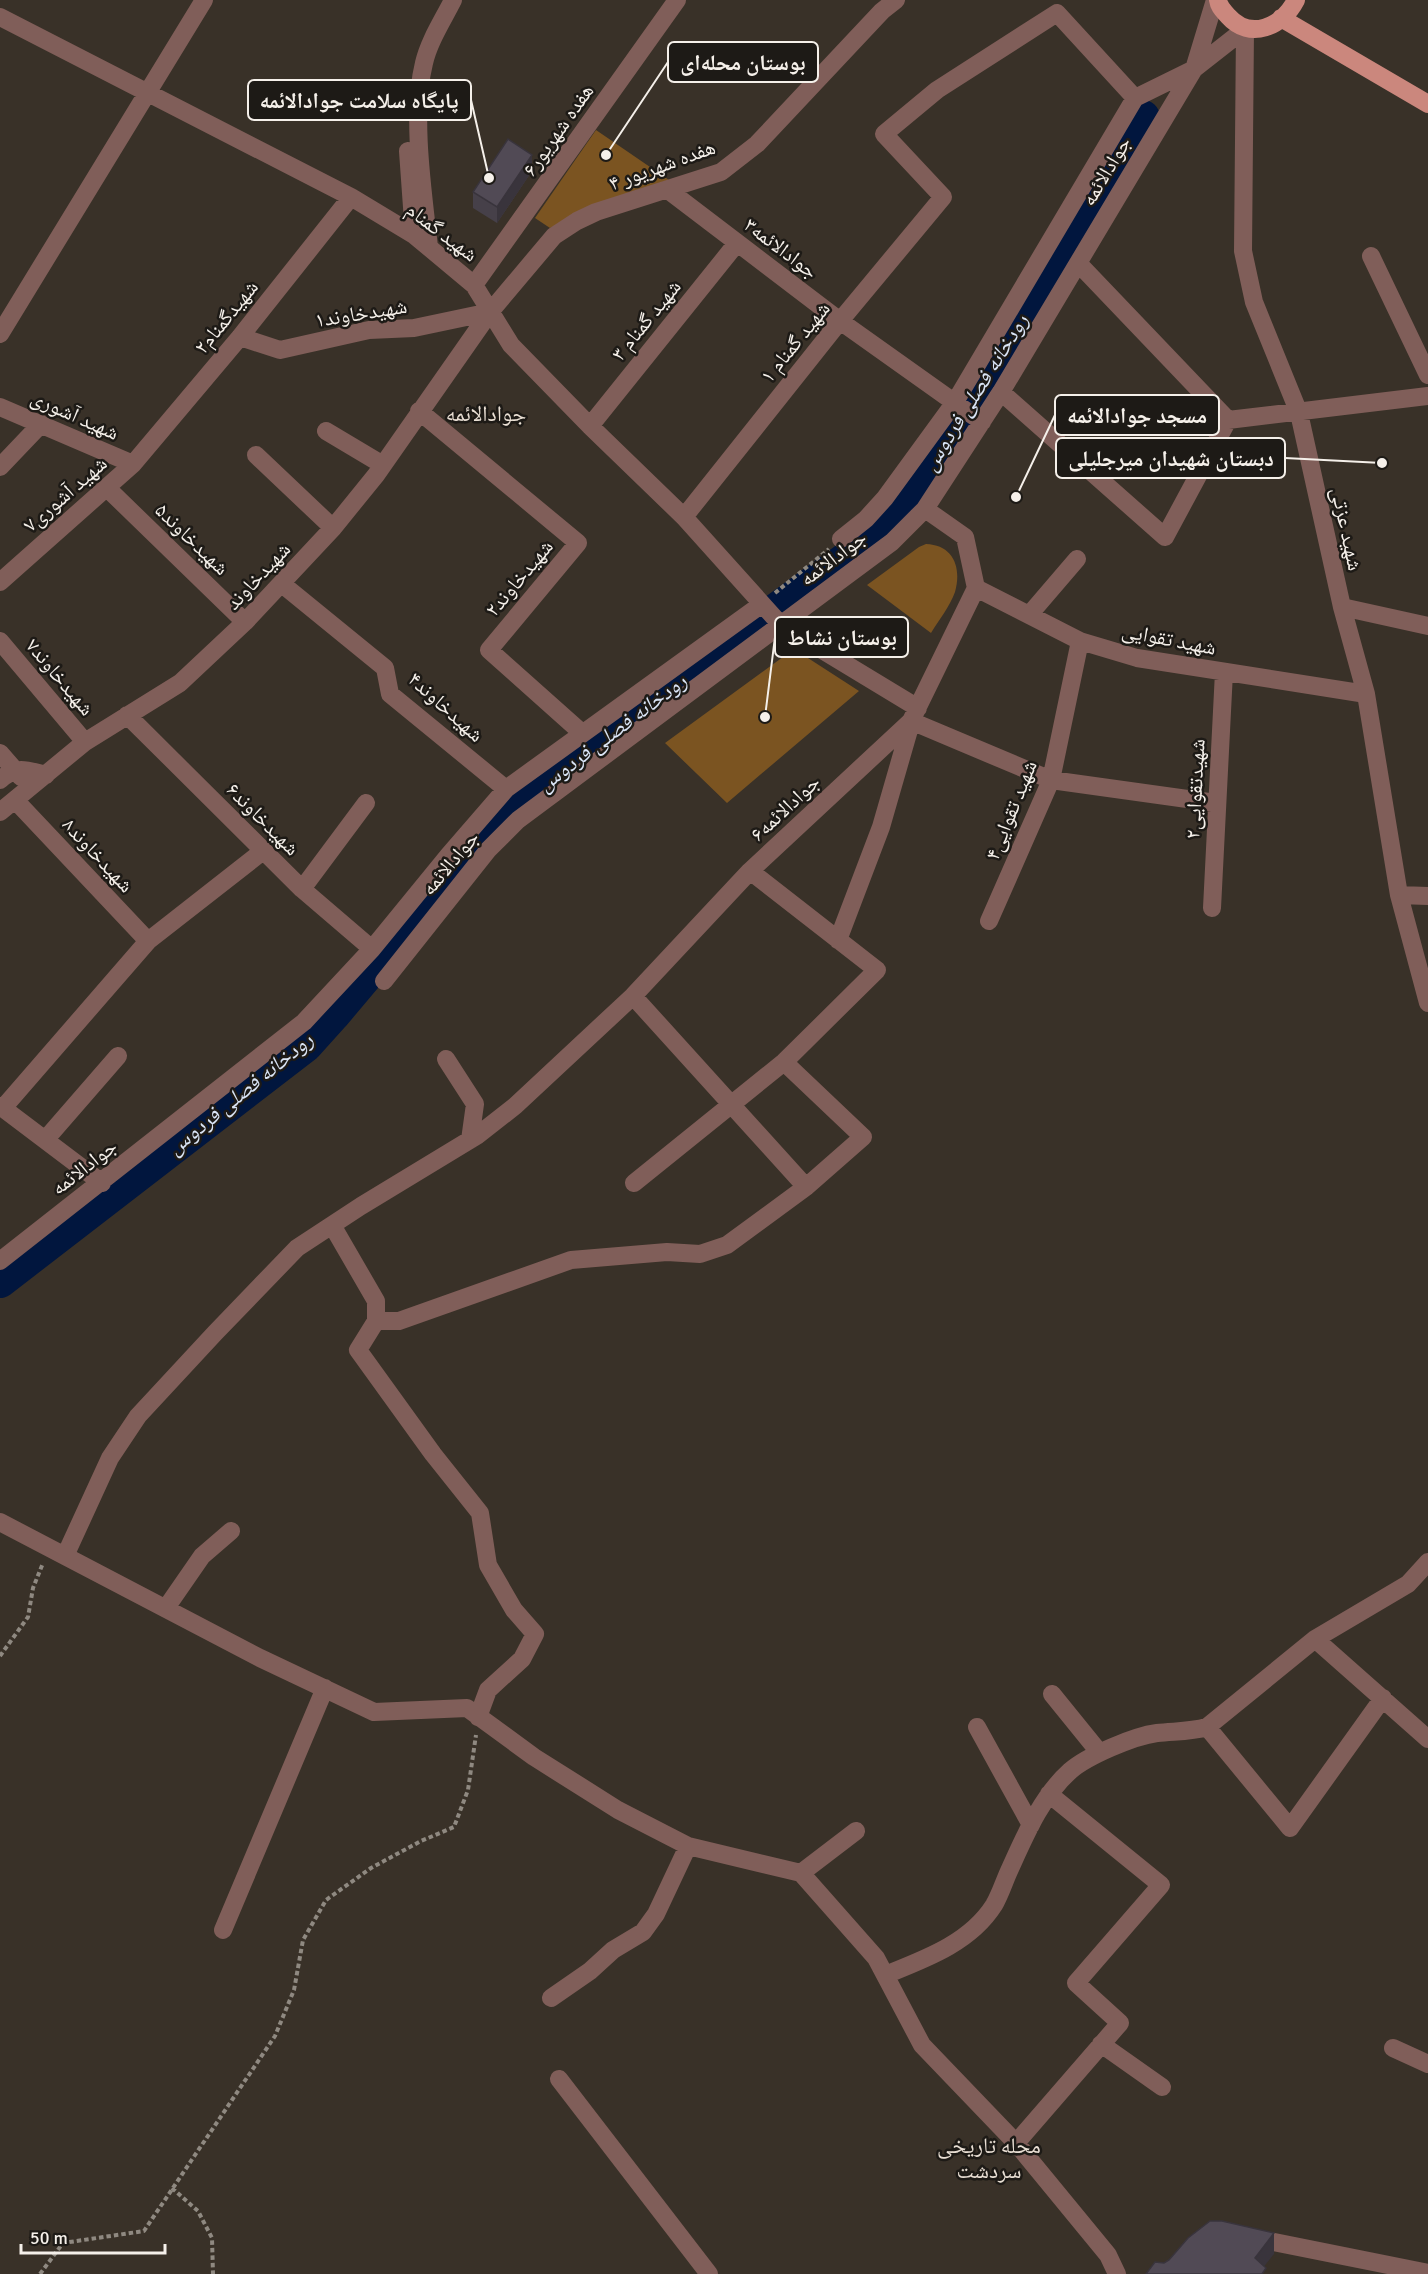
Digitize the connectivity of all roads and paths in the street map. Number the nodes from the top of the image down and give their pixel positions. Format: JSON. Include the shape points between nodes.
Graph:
{"nodes":[{"id":1,"x":204,"y":0,"type":"edge"},
{"id":2,"x":442,"y":0,"type":"edge"},
{"id":3,"x":453,"y":0,"type":"edge"},
{"id":4,"x":677,"y":0,"type":"edge"},
{"id":5,"x":896,"y":0,"type":"edge"},
{"id":6,"x":1216,"y":0,"type":"edge"},
{"id":7,"x":1296,"y":0,"type":"edge"},
{"id":8,"x":0,"y":17,"type":"edge"},
{"id":9,"x":1281,"y":18,"type":"junction"},
{"id":10,"x":1245,"y":29,"type":"junction"},
{"id":11,"x":1194,"y":69,"type":"junction"},
{"id":12,"x":147,"y":92,"type":"junction"},
{"id":13,"x":1135,"y":98,"type":"junction"},
{"id":14,"x":1428,"y":104,"type":"edge"},
{"id":15,"x":668,"y":190,"type":"junction"},
{"id":16,"x":351,"y":197,"type":"junction"},
{"id":17,"x":414,"y":235,"type":"junction"},
{"id":18,"x":737,"y":243,"type":"junction"},
{"id":19,"x":429,"y":247,"type":"junction"},
{"id":20,"x":1371,"y":256,"type":"dead end"},
{"id":21,"x":1078,"y":263,"type":"junction"},
{"id":22,"x":474,"y":285,"type":"junction"},
{"id":23,"x":490,"y":312,"type":"junction"},
{"id":24,"x":840,"y":321,"type":"junction"},
{"id":25,"x":0,"y":334,"type":"edge"},
{"id":26,"x":240,"y":337,"type":"junction"},
{"id":27,"x":1428,"y":375,"type":"edge"},
{"id":28,"x":1001,"y":392,"type":"junction"},
{"id":29,"x":1428,"y":396,"type":"edge"},
{"id":30,"x":955,"y":402,"type":"junction"},
{"id":31,"x":0,"y":406,"type":"edge"},
{"id":32,"x":419,"y":411,"type":"junction"},
{"id":33,"x":1299,"y":413,"type":"junction"},
{"id":34,"x":1228,"y":420,"type":"junction"},
{"id":35,"x":982,"y":422,"type":"junction"},
{"id":36,"x":41,"y":424,"type":"junction"},
{"id":37,"x":590,"y":426,"type":"junction"},
{"id":38,"x":326,"y":431,"type":"dead end"},
{"id":39,"x":256,"y":455,"type":"dead end"},
{"id":40,"x":133,"y":464,"type":"junction"},
{"id":41,"x":383,"y":465,"type":"junction"},
{"id":42,"x":0,"y":467,"type":"edge"},
{"id":43,"x":107,"y":488,"type":"junction"},
{"id":44,"x":925,"y":509,"type":"junction"},
{"id":45,"x":684,"y":517,"type":"junction"},
{"id":46,"x":333,"y":528,"type":"junction"},
{"id":47,"x":841,"y":539,"type":"joint"},
{"id":48,"x":1077,"y":559,"type":"dead end"},
{"id":49,"x":0,"y":582,"type":"edge"},
{"id":50,"x":282,"y":584,"type":"junction"},
{"id":51,"x":976,"y":588,"type":"junction"},
{"id":52,"x":762,"y":604,"type":"junction"},
{"id":53,"x":1342,"y":607,"type":"junction"},
{"id":54,"x":1029,"y":615,"type":"junction"},
{"id":55,"x":245,"y":622,"type":"junction"},
{"id":56,"x":781,"y":625,"type":"junction"},
{"id":57,"x":1428,"y":626,"type":"edge"},
{"id":58,"x":0,"y":641,"type":"edge"},
{"id":59,"x":1080,"y":641,"type":"junction"},
{"id":60,"x":1224,"y":672,"type":"junction"},
{"id":61,"x":1366,"y":694,"type":"junction"},
{"id":62,"x":914,"y":714,"type":"junction"},
{"id":63,"x":127,"y":715,"type":"junction"},
{"id":64,"x":582,"y":733,"type":"junction"},
{"id":65,"x":85,"y":742,"type":"junction"},
{"id":66,"x":0,"y":753,"type":"edge"},
{"id":67,"x":7,"y":775,"type":"edge"},
{"id":68,"x":46,"y":775,"type":"junction"},
{"id":69,"x":1051,"y":780,"type":"junction"},
{"id":70,"x":31,"y":787,"type":"junction"},
{"id":71,"x":506,"y":789,"type":"junction"},
{"id":72,"x":15,"y":800,"type":"junction"},
{"id":73,"x":366,"y":803,"type":"dead end"},
{"id":74,"x":1216,"y":803,"type":"junction"},
{"id":75,"x":0,"y":812,"type":"edge"},
{"id":76,"x":263,"y":851,"type":"junction"},
{"id":77,"x":750,"y":871,"type":"junction"},
{"id":78,"x":302,"y":889,"type":"junction"},
{"id":79,"x":1399,"y":895,"type":"junction"},
{"id":80,"x":1428,"y":896,"type":"edge"},
{"id":81,"x":1212,"y":908,"type":"dead end"},
{"id":82,"x":989,"y":921,"type":"dead end"},
{"id":83,"x":838,"y":940,"type":"junction"},
{"id":84,"x":148,"y":941,"type":"junction"},
{"id":85,"x":372,"y":949,"type":"junction"},
{"id":86,"x":384,"y":981,"type":"dead end"},
{"id":87,"x":633,"y":996,"type":"junction"},
{"id":88,"x":1428,"y":1003,"type":"edge"},
{"id":89,"x":118,"y":1056,"type":"dead end"},
{"id":90,"x":446,"y":1059,"type":"dead end"},
{"id":91,"x":784,"y":1062,"type":"junction"},
{"id":92,"x":732,"y":1103,"type":"junction"},
{"id":93,"x":1,"y":1107,"type":"edge"},
{"id":94,"x":45,"y":1140,"type":"junction"},
{"id":95,"x":470,"y":1140,"type":"junction"},
{"id":96,"x":102,"y":1183,"type":"junction"},
{"id":97,"x":634,"y":1183,"type":"dead end"},
{"id":98,"x":806,"y":1187,"type":"junction"},
{"id":99,"x":332,"y":1225,"type":"junction"},
{"id":100,"x":0,"y":1261,"type":"edge"},
{"id":101,"x":376,"y":1321,"type":"junction"},
{"id":102,"x":0,"y":1522,"type":"edge"},
{"id":103,"x":231,"y":1531,"type":"dead end"},
{"id":104,"x":57,"y":1552,"type":"junction"},
{"id":105,"x":1428,"y":1562,"type":"edge"},
{"id":106,"x":166,"y":1608,"type":"junction"},
{"id":107,"x":1315,"y":1639,"type":"junction"},
{"id":108,"x":0,"y":1656,"type":"edge"},
{"id":109,"x":326,"y":1688,"type":"junction"},
{"id":110,"x":1053,"y":1694,"type":"dead end"},
{"id":111,"x":1383,"y":1698,"type":"junction"},
{"id":112,"x":478,"y":1717,"type":"junction"},
{"id":113,"x":977,"y":1727,"type":"dead end"},
{"id":114,"x":1207,"y":1727,"type":"junction"},
{"id":115,"x":1428,"y":1739,"type":"edge"},
{"id":116,"x":1099,"y":1752,"type":"junction"},
{"id":117,"x":1049,"y":1794,"type":"junction"},
{"id":118,"x":1031,"y":1826,"type":"junction"},
{"id":119,"x":856,"y":1831,"type":"dead end"},
{"id":120,"x":688,"y":1846,"type":"junction"},
{"id":121,"x":801,"y":1873,"type":"junction"},
{"id":122,"x":224,"y":1930,"type":"dead end"},
{"id":123,"x":885,"y":1975,"type":"junction"},
{"id":124,"x":552,"y":1998,"type":"dead end"},
{"id":125,"x":1101,"y":2044,"type":"junction"},
{"id":126,"x":1393,"y":2048,"type":"dead end"},
{"id":127,"x":1428,"y":2064,"type":"edge"},
{"id":128,"x":559,"y":2079,"type":"dead end"},
{"id":129,"x":1162,"y":2087,"type":"dead end"},
{"id":130,"x":1016,"y":2143,"type":"junction"},
{"id":131,"x":172,"y":2188,"type":"junction"},
{"id":132,"x":1233,"y":2234,"type":"edge"},
{"id":133,"x":40,"y":2274,"type":"edge"},
{"id":134,"x":213,"y":2274,"type":"edge"},
{"id":135,"x":709,"y":2274,"type":"edge"},
{"id":136,"x":1117,"y":2274,"type":"edge"},
{"id":137,"x":1428,"y":2274,"type":"edge"}],
"edges":[{"from":1,"to":12,"type":"street"},
{"from":2,"to":17,"type":"street","via":[[423,35],[411,76],[407,127]]},
{"from":3,"to":19,"type":"street","via":[[428,52],[421,78],[419,130]]},
{"from":4,"to":22,"type":"street","name":"هفده شهریور۶"},
{"from":5,"to":15,"type":"street","name":"هفده شهریور ۴","via":[[757,144],[721,172]]},
{"from":6,"to":10,"type":"main road"},
{"from":6,"to":11,"type":"street","name":"جوادالائمه"},
{"from":7,"to":9,"type":"main road"},
{"from":8,"to":12,"type":"street","name":"شهید گمنام"},
{"from":9,"to":10,"type":"main road","via":[[1266,29]]},
{"from":9,"to":14,"type":"main road"},
{"from":10,"to":11,"type":"street","name":"جوادالائمه"},
{"from":10,"to":33,"type":"street","name":"شهید عزتی","via":[[1243,251],[1254,302]]},
{"from":11,"to":13,"type":"street","name":"جوادالائمه"},
{"from":11,"to":21,"type":"street","name":"جوادالائمه"},
{"from":12,"to":16,"type":"street","name":"شهید گمنام"},
{"from":12,"to":25,"type":"street"},
{"from":13,"to":24,"type":"street","name":"شهید گمنام ۱","via":[[1057,13],[937,90],[884,134],[943,197]]},
{"from":13,"to":30,"type":"street","name":"جوادالائمه"},
{"from":15,"to":18,"type":"street","name":"جوادالائمه۳"},
{"from":15,"to":23,"type":"street","name":"هفده شهریور ۴","via":[[577,220],[554,236]]},
{"from":16,"to":17,"type":"street","name":"شهید گمنام"},
{"from":16,"to":26,"type":"street","name":"شهیدگمنام۲"},
{"from":17,"to":19,"type":"street","name":"شهید گمنام"},
{"from":18,"to":24,"type":"street","name":"جوادالائمه۳"},
{"from":18,"to":37,"type":"street","name":"شهید گمنام ۳"},
{"from":19,"to":22,"type":"street","name":"شهید گمنام"},
{"from":20,"to":27,"type":"street"},
{"from":21,"to":28,"type":"street","name":"جوادالائمه"},
{"from":21,"to":34,"type":"street"},
{"from":22,"to":23,"type":"street","name":"شهید گمنام"},
{"from":23,"to":26,"type":"street","name":"شهیدخاوند۱","via":[[414,328],[369,330],[280,350]]},
{"from":23,"to":32,"type":"street","name":"شهیدخاوند"},
{"from":23,"to":37,"type":"street","name":"شهید گمنام","via":[[511,345]]},
{"from":24,"to":30,"type":"street","name":"جوادالائمه۳"},
{"from":24,"to":45,"type":"street","name":"شهید گمنام ۱"},
{"from":26,"to":40,"type":"street","name":"شهیدگمنام۲"},
{"from":28,"to":34,"type":"street","via":[[1165,537]]},
{"from":28,"to":35,"type":"street","name":"جوادالائمه"},
{"from":29,"to":33,"type":"street"},
{"from":30,"to":35,"type":"street","name":"جوادالائمه۳"},
{"from":30,"to":47,"type":"street","name":"جوادالائمه","via":[[885,498]]},
{"from":31,"to":36,"type":"street","name":"شهید آشوری"},
{"from":32,"to":41,"type":"street","name":"شهیدخاوند"},
{"from":32,"to":64,"type":"street","name":"شهیدخاوند۲","via":[[578,543],[489,650]]},
{"from":33,"to":34,"type":"street"},
{"from":33,"to":53,"type":"street","name":"شهید عزتی"},
{"from":35,"to":44,"type":"street","name":"جوادالائمه"},
{"from":36,"to":40,"type":"street","name":"شهید آشوری"},
{"from":36,"to":42,"type":"street"},
{"from":37,"to":45,"type":"street","name":"شهید گمنام"},
{"from":38,"to":41,"type":"street"},
{"from":39,"to":46,"type":"street"},
{"from":40,"to":43,"type":"street","name":"شهید آشوری۷"},
{"from":41,"to":46,"type":"street","name":"شهیدخاوند"},
{"from":43,"to":49,"type":"street","name":"شهید آشوری۷"},
{"from":43,"to":55,"type":"street","name":"شهیدخاوند۵"},
{"from":44,"to":51,"type":"street","via":[[965,537]]},
{"from":44,"to":56,"type":"street","name":"جوادالائمه","via":[[892,542]]},
{"from":45,"to":52,"type":"street","name":"شهید گمنام"},
{"from":46,"to":50,"type":"street","name":"شهیدخاوند"},
{"from":47,"to":52,"type":"path"},
{"from":48,"to":54,"type":"street"},
{"from":50,"to":55,"type":"street","name":"شهیدخاوند"},
{"from":50,"to":71,"type":"street","name":"شهیدخاوند۴","via":[[385,668],[390,694]]},
{"from":51,"to":54,"type":"street","name":"شهید تقوایی"},
{"from":51,"to":62,"type":"street","name":"جوادالائمه۶"},
{"from":52,"to":56,"type":"street","name":"شهید گمنام"},
{"from":52,"to":64,"type":"street","name":"جوادالائمه"},
{"from":53,"to":57,"type":"street"},
{"from":53,"to":61,"type":"street","name":"شهید عزتی"},
{"from":54,"to":59,"type":"street","name":"شهید تقوایی"},
{"from":55,"to":63,"type":"street","name":"شهیدخاوند","via":[[180,683]]},
{"from":56,"to":62,"type":"street","name":"شهید گمنام"},
{"from":56,"to":86,"type":"street","name":"جوادالائمه","via":[[518,820],[488,850]]},
{"from":58,"to":65,"type":"street","name":"شهیدخاوند۷"},
{"from":59,"to":60,"type":"street","name":"شهید تقوایی","via":[[1137,658]]},
{"from":59,"to":69,"type":"street","name":"شهید تقوایی۴"},
{"from":60,"to":61,"type":"street","name":"شهید تقوایی"},
{"from":60,"to":74,"type":"street","name":"شهیدتقوایی۲"},
{"from":61,"to":79,"type":"street","name":"شهید عزتی"},
{"from":62,"to":69,"type":"street","name":"شهید گمنام"},
{"from":62,"to":77,"type":"street","name":"جوادالائمه۶"},
{"from":62,"to":83,"type":"street","via":[[881,827]]},
{"from":63,"to":65,"type":"street","name":"شهیدخاوند"},
{"from":63,"to":76,"type":"street","name":"شهیدخاوند۶"},
{"from":64,"to":71,"type":"street","name":"جوادالائمه"},
{"from":65,"to":68,"type":"street","name":"شهیدخاوند"},
{"from":66,"to":67,"type":"street"},
{"from":67,"to":68,"type":"street","via":[[25,770]]},
{"from":67,"to":70,"type":"street"},
{"from":68,"to":70,"type":"street","name":"شهیدخاوند"},
{"from":69,"to":74,"type":"street","name":"شهید گمنام"},
{"from":69,"to":82,"type":"street","name":"شهید تقوایی۴"},
{"from":70,"to":72,"type":"street","name":"شهیدخاوند"},
{"from":71,"to":85,"type":"street","name":"جوادالائمه"},
{"from":72,"to":75,"type":"street","name":"شهیدخاوند"},
{"from":72,"to":84,"type":"street","name":"شهیدخاوند۸"},
{"from":73,"to":78,"type":"street"},
{"from":74,"to":81,"type":"street","name":"شهیدتقوایی۲"},
{"from":76,"to":78,"type":"street","name":"شهیدخاوند۶"},
{"from":76,"to":84,"type":"street"},
{"from":77,"to":83,"type":"street"},
{"from":77,"to":87,"type":"street","name":"جوادالائمه۶"},
{"from":78,"to":85,"type":"street","name":"شهیدخاوند۶"},
{"from":79,"to":80,"type":"street"},
{"from":79,"to":88,"type":"street","name":"شهید عزتی"},
{"from":83,"to":91,"type":"street","via":[[877,970]]},
{"from":84,"to":93,"type":"street"},
{"from":85,"to":96,"type":"street","name":"جوادالائمه","via":[[304,1022]]},
{"from":87,"to":92,"type":"street"},
{"from":87,"to":95,"type":"street","name":"جوادالائمه۶","via":[[515,1106]]},
{"from":89,"to":94,"type":"street"},
{"from":90,"to":95,"type":"street","via":[[475,1104]]},
{"from":91,"to":92,"type":"street"},
{"from":91,"to":98,"type":"street","via":[[863,1137]]},
{"from":92,"to":97,"type":"street"},
{"from":92,"to":98,"type":"street"},
{"from":93,"to":94,"type":"street"},
{"from":94,"to":96,"type":"street"},
{"from":95,"to":99,"type":"street","name":"جوادالائمه۶"},
{"from":96,"to":100,"type":"street","name":"جوادالائمه"},
{"from":98,"to":101,"type":"street","via":[[727,1245],[700,1254],[667,1252],[571,1260],[399,1321]]},
{"from":99,"to":101,"type":"street","via":[[376,1300]]},
{"from":99,"to":104,"type":"street","name":"جوادالائمه۶","via":[[297,1248],[138,1416]]},
{"from":101,"to":112,"type":"street","via":[[358,1350],[480,1513],[488,1565],[514,1610],[535,1634],[522,1659],[488,1690]]},
{"from":102,"to":104,"type":"street"},
{"from":103,"to":106,"type":"street","via":[[202,1556]]},
{"from":104,"to":106,"type":"street"},
{"from":104,"to":108,"type":"path","via":[[33,1588],[28,1617]]},
{"from":105,"to":107,"type":"street","via":[[1408,1584]]},
{"from":106,"to":109,"type":"street"},
{"from":107,"to":111,"type":"street"},
{"from":107,"to":114,"type":"street"},
{"from":109,"to":112,"type":"street","via":[[374,1712],[467,1708]]},
{"from":109,"to":122,"type":"street"},
{"from":110,"to":116,"type":"street"},
{"from":111,"to":114,"type":"street","via":[[1290,1828]]},
{"from":111,"to":115,"type":"street"},
{"from":112,"to":120,"type":"street","via":[[618,1810]]},
{"from":112,"to":131,"type":"path","via":[[468,1790],[454,1827],[371,1868],[326,1900],[303,1940],[294,1990],[275,2036]]},
{"from":113,"to":118,"type":"street"},
{"from":114,"to":116,"type":"street","via":[[1156,1733]]},
{"from":116,"to":117,"type":"street","via":[[1071,1770]]},
{"from":117,"to":118,"type":"street"},
{"from":117,"to":125,"type":"street","via":[[1161,1885],[1076,1983],[1120,2023]]},
{"from":118,"to":123,"type":"street","via":[[994,1905],[969,1933],[937,1955]]},
{"from":119,"to":121,"type":"street"},
{"from":120,"to":121,"type":"street"},
{"from":120,"to":124,"type":"street","via":[[656,1914],[643,1932],[612,1950]]},
{"from":121,"to":123,"type":"street","via":[[876,1958]]},
{"from":123,"to":130,"type":"street","via":[[922,2045]]},
{"from":125,"to":129,"type":"street"},
{"from":125,"to":130,"type":"street"},
{"from":126,"to":127,"type":"street"},
{"from":128,"to":135,"type":"street"},
{"from":130,"to":136,"type":"street","via":[[1108,2255]]},
{"from":131,"to":133,"type":"path","via":[[144,2231],[63,2243]]},
{"from":131,"to":134,"type":"path","via":[[198,2211],[212,2238]]},
{"from":132,"to":137,"type":"street"}]}
